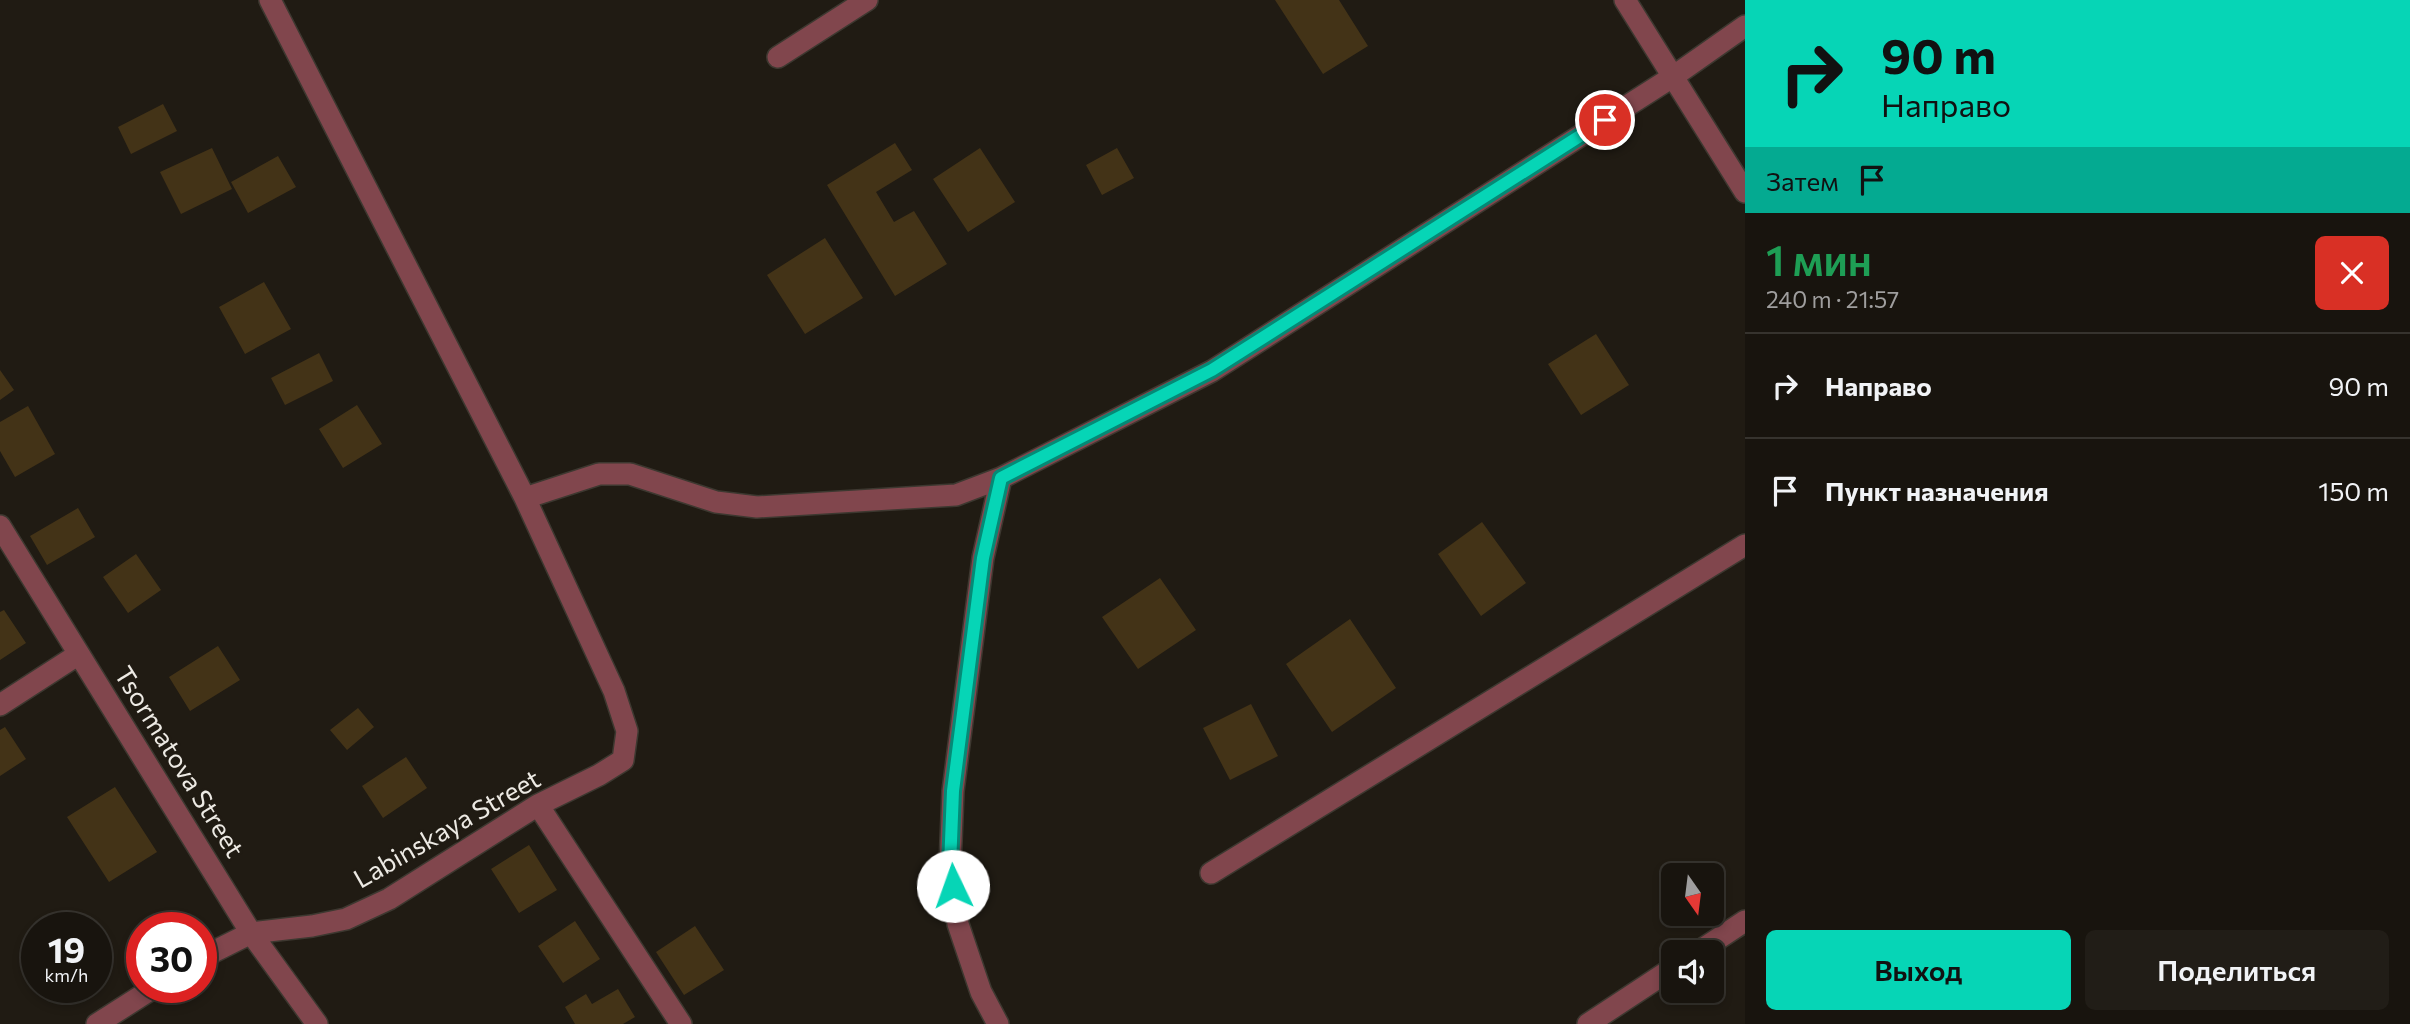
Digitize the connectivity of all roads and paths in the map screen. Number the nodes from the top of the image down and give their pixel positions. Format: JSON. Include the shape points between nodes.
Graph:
{"nodes":[{"id":1,"x":270,"y":0,"type":"edge"},
{"id":2,"x":867,"y":0,"type":"edge"},
{"id":3,"x":1625,"y":0,"type":"edge"},
{"id":4,"x":1745,"y":26,"type":"edge"},
{"id":5,"x":779,"y":57,"type":"dead end"},
{"id":6,"x":1674,"y":76,"type":"junction"},
{"id":7,"x":1745,"y":192,"type":"edge"},
{"id":8,"x":1001,"y":478,"type":"junction"},
{"id":9,"x":525,"y":498,"type":"junction"},
{"id":10,"x":0,"y":526,"type":"edge"},
{"id":11,"x":1745,"y":544,"type":"edge"},
{"id":12,"x":79,"y":654,"type":"junction"},
{"id":13,"x":0,"y":705,"type":"edge"},
{"id":14,"x":538,"y":806,"type":"junction"},
{"id":15,"x":1211,"y":873,"type":"dead end"},
{"id":16,"x":1745,"y":921,"type":"edge"},
{"id":17,"x":251,"y":933,"type":"junction"},
{"id":18,"x":1716,"y":940,"type":"edge"},
{"id":19,"x":217,"y":950,"type":"edge"},
{"id":20,"x":1661,"y":976,"type":"edge"},
{"id":21,"x":130,"y":1003,"type":"edge"},
{"id":22,"x":97,"y":1024,"type":"edge"},
{"id":23,"x":317,"y":1024,"type":"edge"},
{"id":24,"x":681,"y":1024,"type":"edge"},
{"id":25,"x":998,"y":1024,"type":"edge"},
{"id":26,"x":1588,"y":1024,"type":"edge"}],
"edges":[{"from":1,"to":9,"type":"street"},
{"from":2,"to":5,"type":"street"},
{"from":3,"to":6,"type":"street"},
{"from":4,"to":6,"type":"street"},
{"from":6,"to":7,"type":"street"},
{"from":6,"to":8,"type":"street","via":[[1212,370]]},
{"from":8,"to":9,"type":"street","via":[[956,495],[757,506],[716,502],[631,474],[599,474]]},
{"from":8,"to":25,"type":"street","via":[[983,558],[953,791],[950,866],[958,924],[981,992]]},
{"from":9,"to":14,"type":"street","name":"Labinskaya Street","via":[[614,691],[627,731],[623,760]]},
{"from":10,"to":12,"type":"street","name":"Tsormatova Street"},
{"from":11,"to":15,"type":"street"},
{"from":12,"to":13,"type":"street"},
{"from":12,"to":17,"type":"street","name":"Tsormatova Street"},
{"from":14,"to":17,"type":"street","name":"Labinskaya Street","via":[[389,899],[346,919]]},
{"from":14,"to":24,"type":"street"},
{"from":16,"to":18,"type":"street"},
{"from":17,"to":19,"type":"street","name":"Labinskaya Street"},
{"from":17,"to":23,"type":"street","name":"Tsormatova Street"},
{"from":20,"to":26,"type":"street"},
{"from":21,"to":22,"type":"street"}]}
